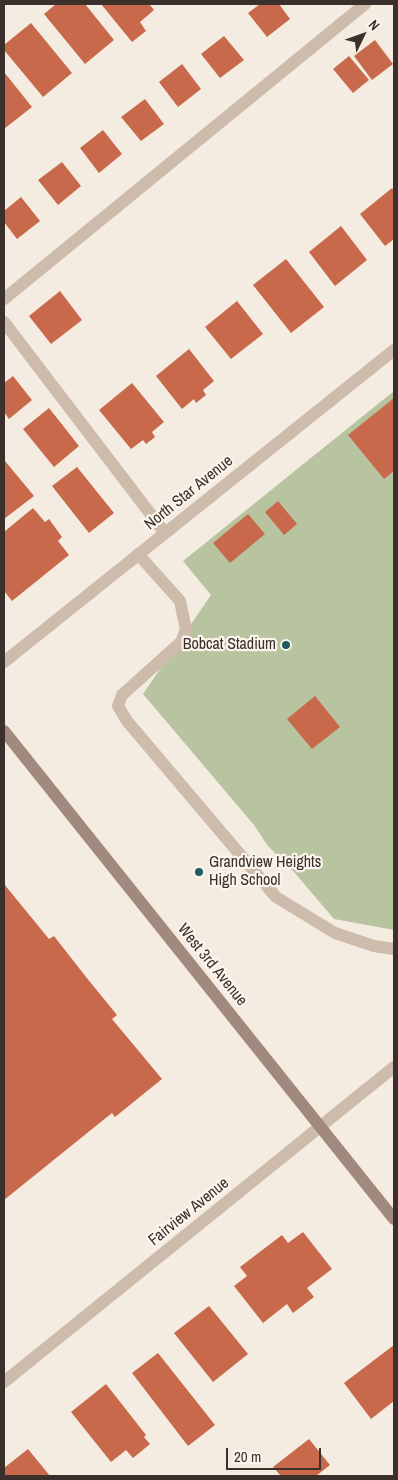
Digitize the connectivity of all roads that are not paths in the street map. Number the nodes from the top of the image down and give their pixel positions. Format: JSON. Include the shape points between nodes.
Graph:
{"nodes":[{"id":1,"x":365,"y":4,"type":"edge"},
{"id":2,"x":4,"y":299,"type":"edge"},
{"id":3,"x":4,"y":322,"type":"edge"},
{"id":4,"x":394,"y":350,"type":"edge"},
{"id":5,"x":165,"y":533,"type":"junction"},
{"id":6,"x":138,"y":554,"type":"junction"},
{"id":7,"x":4,"y":662,"type":"edge"},
{"id":8,"x":4,"y":732,"type":"edge"},
{"id":9,"x":394,"y":949,"type":"edge"},
{"id":10,"x":394,"y":1067,"type":"edge"},
{"id":11,"x":320,"y":1126,"type":"junction"},
{"id":12,"x":394,"y":1219,"type":"edge"},
{"id":13,"x":4,"y":1382,"type":"edge"}],
"edges":[{"from":1,"to":2,"type":"street"},
{"from":3,"to":5,"type":"street"},
{"from":4,"to":5,"type":"street","name":"North Star Avenue"},
{"from":5,"to":6,"type":"street","name":"North Star Avenue"},
{"from":6,"to":7,"type":"street","name":"North Star Avenue"},
{"from":6,"to":9,"type":"street","via":[[180,601],[186,630],[180,642],[154,668],[122,694],[118,706],[126,721],[276,897],[335,933]]},
{"from":8,"to":11,"type":"street","name":"West 3rd Avenue"},
{"from":10,"to":11,"type":"street","name":"Fairview Avenue"},
{"from":11,"to":12,"type":"street","name":"West 3rd Avenue"},
{"from":11,"to":13,"type":"street","name":"Fairview Avenue"}]}
